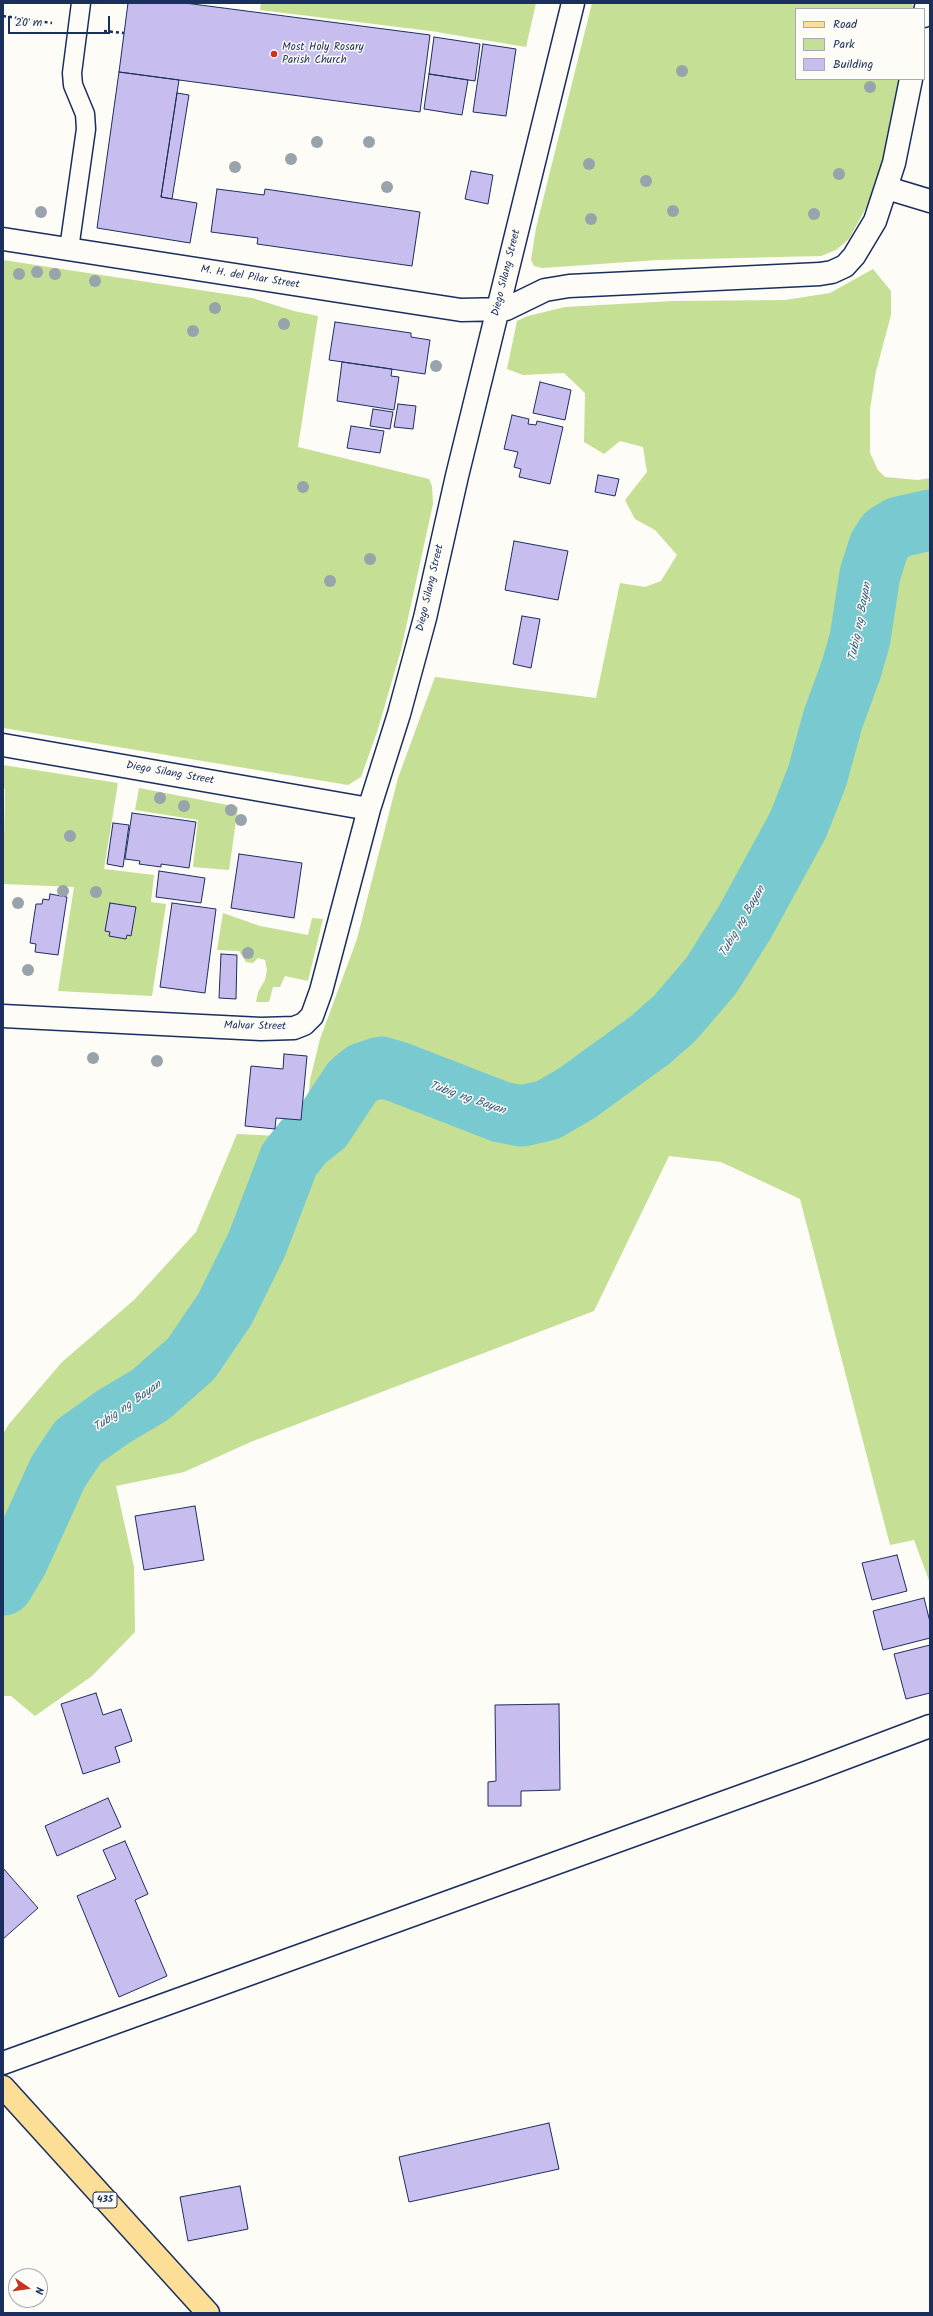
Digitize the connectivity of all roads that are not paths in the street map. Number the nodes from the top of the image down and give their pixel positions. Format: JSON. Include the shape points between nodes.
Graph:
{"nodes":[{"id":1,"x":81,"y":3,"type":"edge"},
{"id":2,"x":573,"y":3,"type":"edge"},
{"id":3,"x":911,"y":80,"type":"edge"},
{"id":4,"x":887,"y":188,"type":"junction"},
{"id":5,"x":930,"y":201,"type":"edge"},
{"id":6,"x":3,"y":239,"type":"edge"},
{"id":7,"x":69,"y":249,"type":"junction"},
{"id":8,"x":498,"y":310,"type":"junction"},
{"id":9,"x":3,"y":745,"type":"edge"},
{"id":10,"x":369,"y":809,"type":"junction"},
{"id":11,"x":3,"y":1016,"type":"edge"},
{"id":12,"x":930,"y":1726,"type":"edge"},
{"id":13,"x":3,"y":2063,"type":"edge"},
{"id":14,"x":3,"y":2087,"type":"edge"},
{"id":15,"x":208,"y":2313,"type":"edge"}],
"edges":[{"from":1,"to":7,"type":"lane","via":[[72,73],[73,85],[85,114],[86,130]]},
{"from":2,"to":8,"type":"street","name":"Diego Silang Street"},
{"from":3,"to":4,"type":"street","name":"M. H. del Pilar Street"},
{"from":4,"to":5,"type":"street"},
{"from":4,"to":8,"type":"street","name":"M. H. del Pilar Street","via":[[865,241],[845,266],[832,272],[557,287],[534,294],[514,306]]},
{"from":6,"to":7,"type":"street","name":"M. H. del Pilar Street"},
{"from":7,"to":8,"type":"street","name":"M. H. del Pilar Street","via":[[439,308],[468,311]]},
{"from":8,"to":10,"type":"street","name":"Diego Silang Street","via":[[425,618],[399,714]]},
{"from":9,"to":10,"type":"street","name":"Diego Silang Street"},
{"from":10,"to":11,"type":"street","name":"Malvar Street","via":[[321,992],[312,1016],[304,1024],[294,1028],[261,1028]]},
{"from":12,"to":13,"type":"street"},
{"from":14,"to":15,"type":"main road","number":"435"}]}
